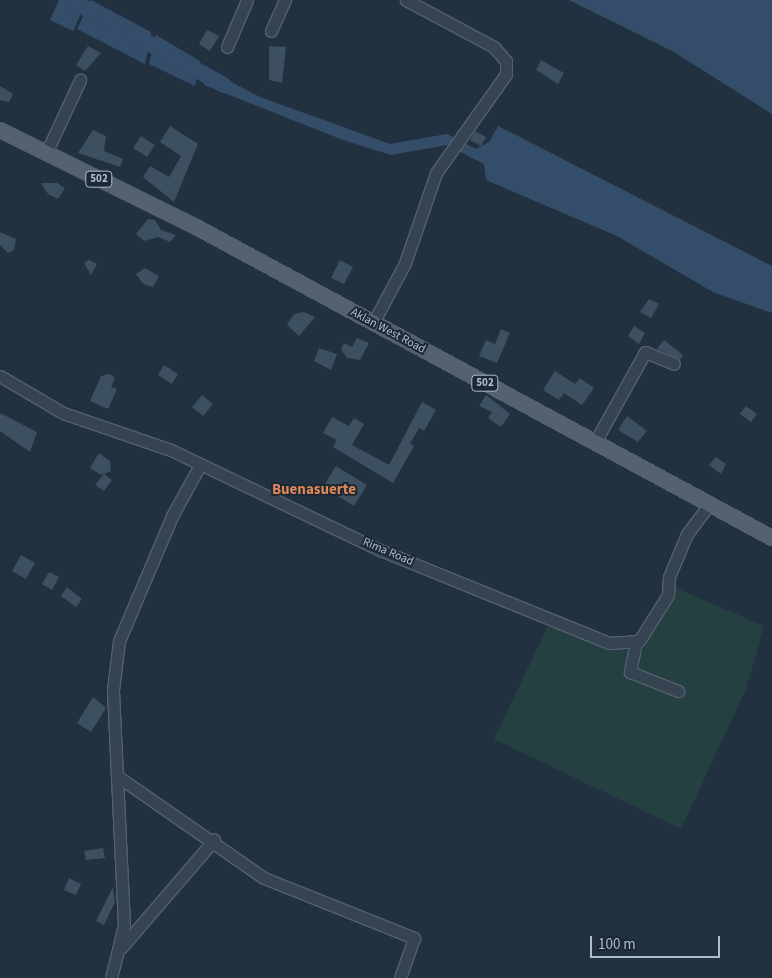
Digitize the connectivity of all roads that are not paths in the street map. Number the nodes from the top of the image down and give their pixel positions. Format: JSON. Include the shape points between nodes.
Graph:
{"nodes":[{"id":1,"x":247,"y":0,"type":"edge"},
{"id":2,"x":285,"y":0,"type":"edge"},
{"id":3,"x":406,"y":0,"type":"edge"},
{"id":4,"x":271,"y":31,"type":"dead end"},
{"id":5,"x":227,"y":47,"type":"dead end"},
{"id":6,"x":80,"y":80,"type":"dead end"},
{"id":7,"x":2,"y":135,"type":"edge"},
{"id":8,"x":46,"y":153,"type":"junction"},
{"id":9,"x":373,"y":323,"type":"junction"},
{"id":10,"x":674,"y":364,"type":"dead end"},
{"id":11,"x":0,"y":376,"type":"edge"},
{"id":12,"x":596,"y":442,"type":"junction"},
{"id":13,"x":200,"y":465,"type":"junction"},
{"id":14,"x":710,"y":504,"type":"junction"},
{"id":15,"x":772,"y":538,"type":"edge"},
{"id":16,"x":636,"y":643,"type":"junction"},
{"id":17,"x":678,"y":691,"type":"dead end"},
{"id":18,"x":120,"y":778,"type":"junction"},
{"id":19,"x":214,"y":840,"type":"junction"},
{"id":20,"x":121,"y":948,"type":"junction"},
{"id":21,"x":111,"y":978,"type":"edge"},
{"id":22,"x":400,"y":978,"type":"edge"}],
"edges":[{"from":1,"to":5,"type":"street"},
{"from":2,"to":4,"type":"street"},
{"from":3,"to":9,"type":"street","via":[[494,47],[506,62],[506,74],[436,173],[405,263]]},
{"from":6,"to":8,"type":"street"},
{"from":7,"to":8,"type":"main road","name":"Aklan West Road","number":"502"},
{"from":8,"to":9,"type":"main road","name":"Aklan West Road","number":"502"},
{"from":9,"to":12,"type":"main road","name":"Aklan West Road","number":"502"},
{"from":10,"to":12,"type":"street","via":[[645,352]]},
{"from":11,"to":13,"type":"street","name":"Rima Road","via":[[63,413],[152,442]]},
{"from":12,"to":14,"type":"main road","name":"Aklan West Road","number":"502"},
{"from":13,"to":16,"type":"street","name":"Rima Road","via":[[380,550],[541,618],[609,643]]},
{"from":13,"to":18,"type":"street","via":[[172,516],[118,641],[113,690]]},
{"from":14,"to":15,"type":"main road","name":"Aklan West Road","number":"502"},
{"from":14,"to":16,"type":"street","via":[[687,534],[669,577],[668,595]]},
{"from":16,"to":17,"type":"street","via":[[630,672]]},
{"from":18,"to":19,"type":"street"},
{"from":18,"to":20,"type":"street"},
{"from":19,"to":20,"type":"street"},
{"from":19,"to":22,"type":"street","via":[[264,878],[414,938]]},
{"from":20,"to":21,"type":"street"}]}
